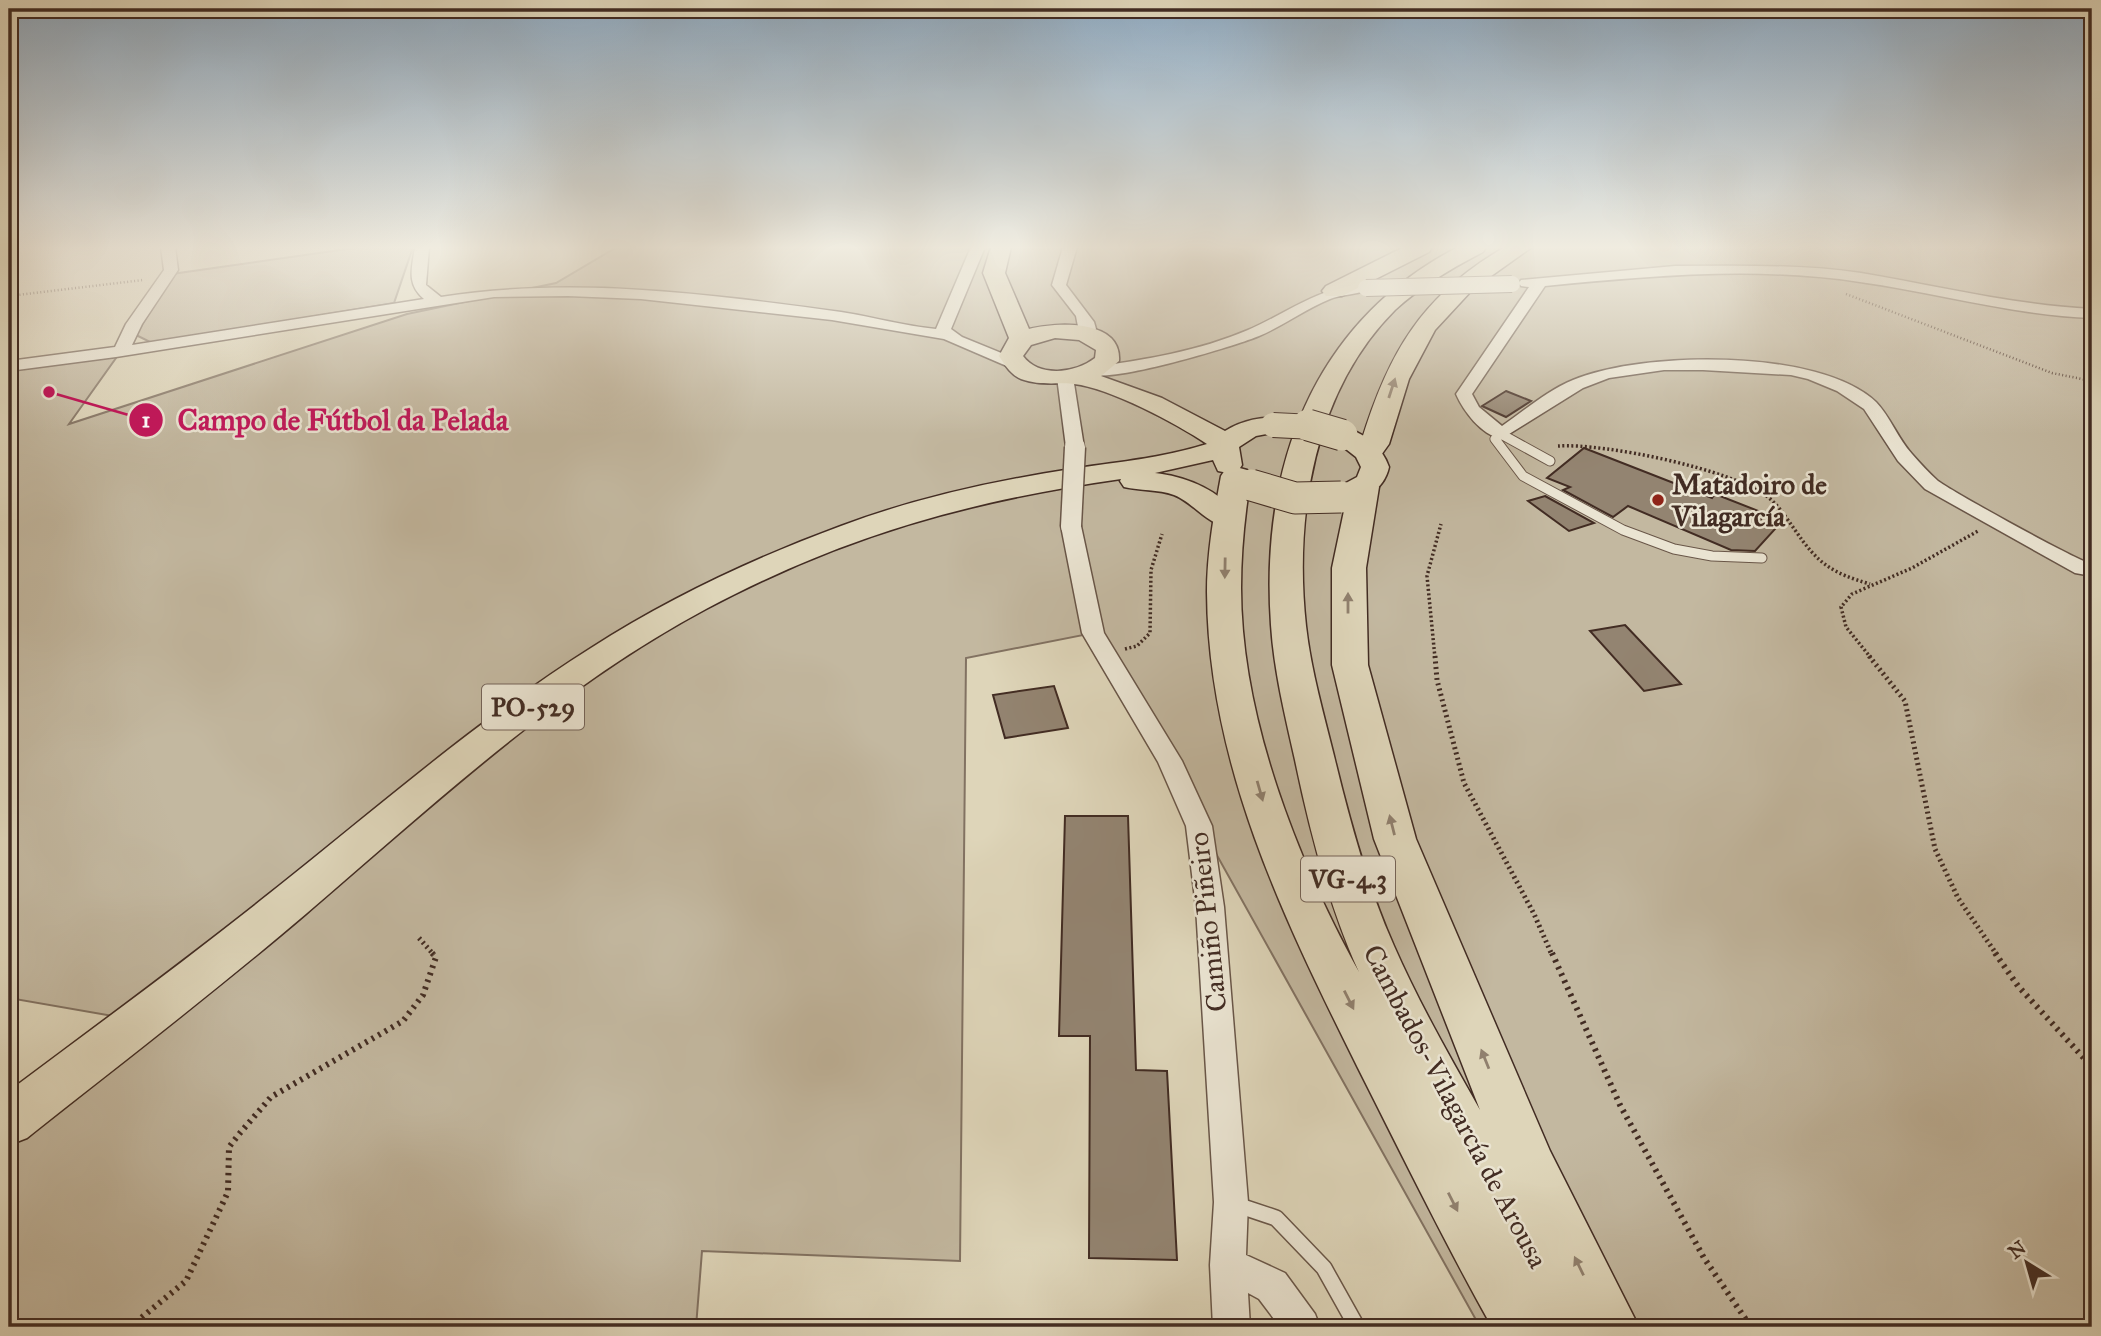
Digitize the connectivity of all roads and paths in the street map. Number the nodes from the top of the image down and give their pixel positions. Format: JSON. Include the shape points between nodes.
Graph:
{"nodes":[{"id":1,"x":144,"y":309,"type":"edge"},
{"id":2,"x":383,"y":309,"type":"edge"},
{"id":3,"x":784,"y":309,"type":"edge"},
{"id":4,"x":951,"y":309,"type":"edge"},
{"id":5,"x":1007,"y":309,"type":"edge"},
{"id":6,"x":1017,"y":309,"type":"edge"},
{"id":7,"x":1078,"y":309,"type":"edge"},
{"id":8,"x":1299,"y":309,"type":"edge"},
{"id":9,"x":1382,"y":309,"type":"edge"},
{"id":10,"x":1438,"y":309,"type":"edge"},
{"id":11,"x":1519,"y":309,"type":"edge"},
{"id":12,"x":1886,"y":309,"type":"edge"},
{"id":13,"x":2037,"y":309,"type":"edge"},
{"id":14,"x":2092,"y":314,"type":"edge"},
{"id":15,"x":1055,"y":331,"type":"junction"},
{"id":16,"x":944,"y":334,"type":"junction"},
{"id":17,"x":1085,"y":334,"type":"junction"},
{"id":18,"x":970,"y":345,"type":"joint"},
{"id":19,"x":1018,"y":349,"type":"junction"},
{"id":20,"x":121,"y":351,"type":"junction"},
{"id":21,"x":1149,"y":364,"type":"joint"},
{"id":22,"x":9,"y":366,"type":"edge"},
{"id":23,"x":1092,"y":369,"type":"junction"},
{"id":24,"x":2092,"y":381,"type":"edge"},
{"id":25,"x":1143,"y":398,"type":"junction"},
{"id":26,"x":1187,"y":419,"type":"junction"},
{"id":27,"x":1265,"y":426,"type":"junction"},
{"id":28,"x":1501,"y":435,"type":"junction"},
{"id":29,"x":1539,"y":455,"type":"junction"},
{"id":30,"x":1550,"y":461,"type":"dead end"},
{"id":31,"x":1233,"y":474,"type":"junction"},
{"id":32,"x":1358,"y":479,"type":"junction"},
{"id":33,"x":902,"y":516,"type":"junction"},
{"id":34,"x":1994,"y":522,"type":"junction"},
{"id":35,"x":1441,"y":524,"type":"dead end"},
{"id":36,"x":1071,"y":526,"type":"joint"},
{"id":37,"x":1162,"y":534,"type":"dead end"},
{"id":38,"x":1762,"y":558,"type":"dead end"},
{"id":39,"x":2092,"y":570,"type":"edge"},
{"id":40,"x":1870,"y":584,"type":"junction"},
{"id":41,"x":1105,"y":652,"type":"junction"},
{"id":42,"x":419,"y":938,"type":"dead end"},
{"id":43,"x":2092,"y":1067,"type":"edge"},
{"id":44,"x":9,"y":1121,"type":"edge"},
{"id":45,"x":1231,"y":1202,"type":"junction"},
{"id":46,"x":1228,"y":1265,"type":"junction"},
{"id":47,"x":130,"y":1327,"type":"edge"},
{"id":48,"x":1233,"y":1327,"type":"edge"},
{"id":49,"x":1302,"y":1327,"type":"edge"},
{"id":50,"x":1357,"y":1327,"type":"edge"},
{"id":51,"x":1525,"y":1327,"type":"edge"},
{"id":52,"x":1574,"y":1327,"type":"edge"},
{"id":53,"x":1609,"y":1327,"type":"edge"},
{"id":54,"x":1751,"y":1327,"type":"edge"}],
"edges":[{"from":1,"to":20,"type":"street"},
{"from":2,"to":20,"type":"street"},
{"from":3,"to":16,"type":"street"},
{"from":4,"to":16,"type":"street"},
{"from":5,"to":19,"type":"main road"},
{"from":6,"to":15,"type":"main road"},
{"from":7,"to":17,"type":"street","via":[[1085,316]]},
{"from":8,"to":21,"type":"street","via":[[1229,343]]},
{"from":9,"to":52,"type":"highway","name":"Cambados-Vilagarcía de Arousa","number":"VG-4.3","via":[[1325,389],[1295,479],[1286,596],[1294,673],[1328,817],[1371,948],[1475,1154]]},
{"from":32,"to":10,"type":"highway","one_way":true,"via":[[1375,443],[1397,372]]},
{"from":11,"to":28,"type":"street","via":[[1464,394],[1472,410]]},
{"from":12,"to":24,"type":"path","via":[[2052,373]]},
{"from":13,"to":14,"type":"street"},
{"from":15,"to":17,"type":"main road"},
{"from":15,"to":19,"type":"main road"},
{"from":16,"to":18,"type":"street"},
{"from":17,"to":23,"type":"main road","via":[[1105,345]]},
{"from":18,"to":19,"type":"street"},
{"from":19,"to":23,"type":"main road","via":[[1035,374]]},
{"from":20,"to":22,"type":"street"},
{"from":21,"to":23,"type":"street"},
{"from":23,"to":25,"type":"main road"},
{"from":23,"to":25,"type":"main road"},
{"from":23,"to":36,"type":"street","name":"Camiño Piñeiro","bridge":true,"via":[[1075,447]]},
{"from":25,"to":26,"type":"main road"},
{"from":26,"to":27,"type":"main road"},
{"from":26,"to":31,"type":"main road"},
{"from":27,"to":31,"type":"main road","via":[[1245,431]]},
{"from":27,"to":32,"type":"main road","bridge":true,"via":[[1306,425],[1342,435]]},
{"from":28,"to":29,"type":"lane"},
{"from":28,"to":34,"type":"street","via":[[1577,384],[1606,374],[1664,365],[1791,370],[1843,387],[1870,406],[1904,457],[1932,485]]},
{"from":28,"to":38,"type":"lane","via":[[1495,439],[1523,476],[1623,530],[1674,550]]},
{"from":29,"to":30,"type":"lane"},
{"from":29,"to":40,"type":"path","via":[[1568,443],[1597,446],[1677,463],[1742,484],[1766,496],[1832,572]]},
{"from":31,"to":32,"type":"main road","bridge":true,"via":[[1290,499],[1315,500]]},
{"from":31,"to":33,"type":"main road","number":"PO-529","via":[[1195,467],[1147,468],[1006,489]]},
{"from":31,"to":33,"type":"main road","via":[[1200,495],[1179,486],[1107,481]]},
{"from":31,"to":51,"type":"highway","one_way":true,"via":[[1224,625],[1243,734],[1270,826],[1310,923],[1463,1221]]},
{"from":53,"to":32,"type":"highway","one_way":true,"via":[[1531,1170],[1395,839],[1350,665],[1349,568]]},
{"from":33,"to":44,"type":"main road","number":"PO-529","via":[[738,580],[652,625],[578,673]]},
{"from":34,"to":39,"type":"street","via":[[2082,569]]},
{"from":34,"to":40,"type":"path","via":[[1912,568]]},
{"from":35,"to":54,"type":"path","via":[[1427,576],[1437,680],[1464,783],[1534,914],[1620,1105],[1704,1258]]},
{"from":36,"to":41,"type":"street","name":"Camiño Piñeiro","via":[[1093,633]]},
{"from":37,"to":41,"type":"path","via":[[1150,572],[1150,633],[1137,646]]},
{"from":40,"to":43,"type":"path","via":[[1841,607],[1846,627],[1905,701],[1935,849],[1958,898],[2018,986]]},
{"from":41,"to":45,"type":"street","name":"Camiño Piñeiro","via":[[1170,761],[1199,826],[1210,907]]},
{"from":42,"to":47,"type":"path","via":[[436,957],[423,995],[403,1021],[271,1097],[229,1147],[228,1192],[186,1281]]},
{"from":45,"to":46,"type":"street","name":"Camiño Piñeiro"},
{"from":45,"to":50,"type":"lane","via":[[1276,1218],[1324,1268]]},
{"from":46,"to":48,"type":"street","name":"Camiño Piñeiro"},
{"from":46,"to":49,"type":"street","via":[[1272,1286]]}]}
